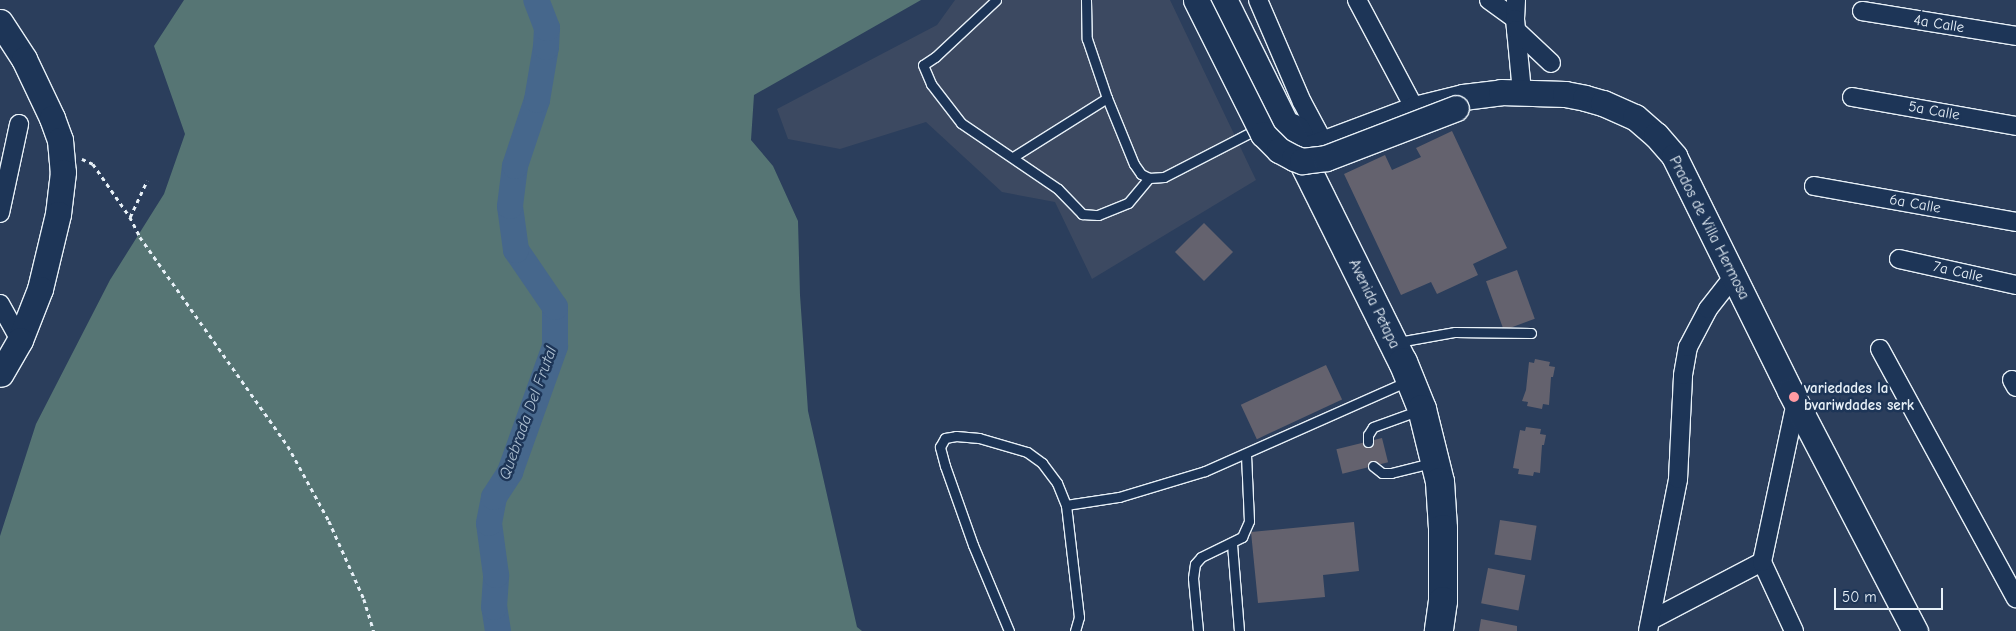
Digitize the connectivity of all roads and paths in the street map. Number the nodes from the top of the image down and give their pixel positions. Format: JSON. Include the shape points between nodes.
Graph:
{"nodes":[{"id":1,"x":996,"y":0,"type":"edge"},
{"id":2,"x":1086,"y":0,"type":"edge"},
{"id":3,"x":1196,"y":0,"type":"edge"},
{"id":4,"x":1223,"y":0,"type":"edge"},
{"id":5,"x":1258,"y":0,"type":"edge"},
{"id":6,"x":1357,"y":0,"type":"edge"},
{"id":7,"x":1489,"y":0,"type":"edge"},
{"id":8,"x":1516,"y":0,"type":"edge"},
{"id":9,"x":1862,"y":11,"type":"dead end"},
{"id":10,"x":0,"y":22,"type":"edge"},
{"id":11,"x":1516,"y":24,"type":"junction"},
{"id":12,"x":2016,"y":36,"type":"edge"},
{"id":13,"x":1551,"y":63,"type":"dead end"},
{"id":14,"x":1511,"y":92,"type":"junction"},
{"id":15,"x":1852,"y":97,"type":"dead end"},
{"id":16,"x":1107,"y":98,"type":"junction"},
{"id":17,"x":1414,"y":109,"type":"junction"},
{"id":18,"x":1283,"y":118,"type":"junction"},
{"id":19,"x":19,"y":124,"type":"dead end"},
{"id":20,"x":2016,"y":126,"type":"edge"},
{"id":21,"x":1324,"y":143,"type":"junction"},
{"id":22,"x":63,"y":156,"type":"junction"},
{"id":23,"x":1013,"y":157,"type":"junction"},
{"id":24,"x":1149,"y":178,"type":"junction"},
{"id":25,"x":147,"y":181,"type":"dead end"},
{"id":26,"x":1814,"y":186,"type":"dead end"},
{"id":27,"x":0,"y":213,"type":"edge"},
{"id":28,"x":130,"y":217,"type":"junction"},
{"id":29,"x":2016,"y":222,"type":"edge"},
{"id":30,"x":1899,"y":259,"type":"dead end"},
{"id":31,"x":1733,"y":277,"type":"junction"},
{"id":32,"x":2016,"y":285,"type":"edge"},
{"id":33,"x":0,"y":304,"type":"edge"},
{"id":34,"x":1531,"y":333,"type":"dead end"},
{"id":35,"x":20,"y":340,"type":"junction"},
{"id":36,"x":1393,"y":342,"type":"junction"},
{"id":37,"x":1880,"y":350,"type":"dead end"},
{"id":38,"x":0,"y":374,"type":"edge"},
{"id":39,"x":1410,"y":380,"type":"junction"},
{"id":40,"x":1796,"y":402,"type":"junction"},
{"id":41,"x":1422,"y":409,"type":"junction"},
{"id":42,"x":1368,"y":442,"type":"dead end"},
{"id":43,"x":1246,"y":455,"type":"junction"},
{"id":44,"x":1437,"y":462,"type":"junction"},
{"id":45,"x":1373,"y":466,"type":"dead end"},
{"id":46,"x":1066,"y":505,"type":"junction"},
{"id":47,"x":1232,"y":544,"type":"junction"},
{"id":48,"x":1762,"y":562,"type":"junction"},
{"id":49,"x":2016,"y":598,"type":"edge"},
{"id":50,"x":1650,"y":625,"type":"edge"},
{"id":51,"x":374,"y":631,"type":"edge"},
{"id":52,"x":1009,"y":631,"type":"edge"},
{"id":53,"x":1076,"y":631,"type":"edge"},
{"id":54,"x":1198,"y":631,"type":"edge"},
{"id":55,"x":1239,"y":631,"type":"edge"},
{"id":56,"x":1439,"y":631,"type":"edge"},
{"id":57,"x":1794,"y":631,"type":"edge"},
{"id":58,"x":1914,"y":631,"type":"edge"}],
"edges":[{"from":1,"to":23,"type":"lane","via":[[923,65],[931,84],[961,123]]},
{"from":2,"to":16,"type":"lane","via":[[1087,39]]},
{"from":3,"to":14,"type":"main road","bridge":true,"via":[[1263,134],[1279,150],[1294,158],[1326,158],[1456,108]]},
{"from":4,"to":18,"type":"main road","name":"Avenida Petapa"},
{"from":5,"to":21,"type":"street","via":[[1302,102]]},
{"from":6,"to":17,"type":"street"},
{"from":7,"to":11,"type":"street"},
{"from":8,"to":11,"type":"street"},
{"from":9,"to":12,"type":"street","name":"4a Calle"},
{"from":10,"to":22,"type":"main road","via":[[24,59],[52,118]]},
{"from":11,"to":13,"type":"street"},
{"from":11,"to":14,"type":"street"},
{"from":14,"to":17,"type":"main road","name":"Prados de Villa Hermosa","via":[[1463,97]]},
{"from":14,"to":31,"type":"main road","name":"Prados de Villa Hermosa","via":[[1565,94],[1604,103],[1635,117],[1674,156]]},
{"from":15,"to":20,"type":"street","name":"5a Calle"},
{"from":16,"to":23,"type":"lane"},
{"from":16,"to":24,"type":"lane","via":[[1134,164],[1141,174]]},
{"from":17,"to":21,"type":"main road","name":"Prados de Villa Hermosa"},
{"from":18,"to":21,"type":"main road","name":"Prados de Villa Hermosa","via":[[1297,129],[1308,147]]},
{"from":18,"to":24,"type":"lane","via":[[1164,177]]},
{"from":18,"to":36,"type":"main road","name":"Avenida Petapa"},
{"from":19,"to":27,"type":"street"},
{"from":22,"to":28,"type":"path","via":[[85,159],[94,164]]},
{"from":22,"to":35,"type":"main road","via":[[58,214],[40,289]]},
{"from":23,"to":24,"type":"lane","via":[[1058,189],[1082,214],[1098,215],[1128,203]]},
{"from":25,"to":28,"type":"path"},
{"from":26,"to":29,"type":"street","name":"6a Calle"},
{"from":28,"to":51,"type":"path","via":[[140,237],[288,446],[329,522],[364,599]]},
{"from":30,"to":32,"type":"street","name":"7a Calle"},
{"from":31,"to":40,"type":"main road","name":"Prados de Villa Hermosa"},
{"from":31,"to":50,"type":"street","via":[[1708,309],[1688,346],[1683,374],[1678,479]]},
{"from":33,"to":35,"type":"street"},
{"from":34,"to":36,"type":"lane","via":[[1455,332]]},
{"from":35,"to":38,"type":"main road"},
{"from":36,"to":39,"type":"main road","name":"Avenida Petapa"},
{"from":37,"to":49,"type":"street"},
{"from":39,"to":41,"type":"main road","name":"Avenida Petapa"},
{"from":39,"to":43,"type":"lane"},
{"from":40,"to":48,"type":"street"},
{"from":40,"to":58,"type":"main road","name":"Prados de Villa Hermosa"},
{"from":41,"to":42,"type":"lane","via":[[1373,427]]},
{"from":41,"to":44,"type":"main road","name":"Avenida Petapa"},
{"from":43,"to":46,"type":"lane","via":[[1140,491]]},
{"from":43,"to":47,"type":"lane","via":[[1249,522],[1242,537]]},
{"from":44,"to":45,"type":"lane","via":[[1391,474]]},
{"from":44,"to":56,"type":"main road","name":"Avenida Petapa","via":[[1443,529],[1443,601]]},
{"from":46,"to":52,"type":"lane","via":[[1057,483],[1042,463],[1027,452],[970,436],[951,436],[942,442],[940,447],[945,466],[973,545]]},
{"from":46,"to":53,"type":"lane","via":[[1079,617]]},
{"from":47,"to":54,"type":"lane","via":[[1201,557],[1194,564]]},
{"from":47,"to":55,"type":"lane"},
{"from":48,"to":50,"type":"street"},
{"from":48,"to":57,"type":"street"}]}
